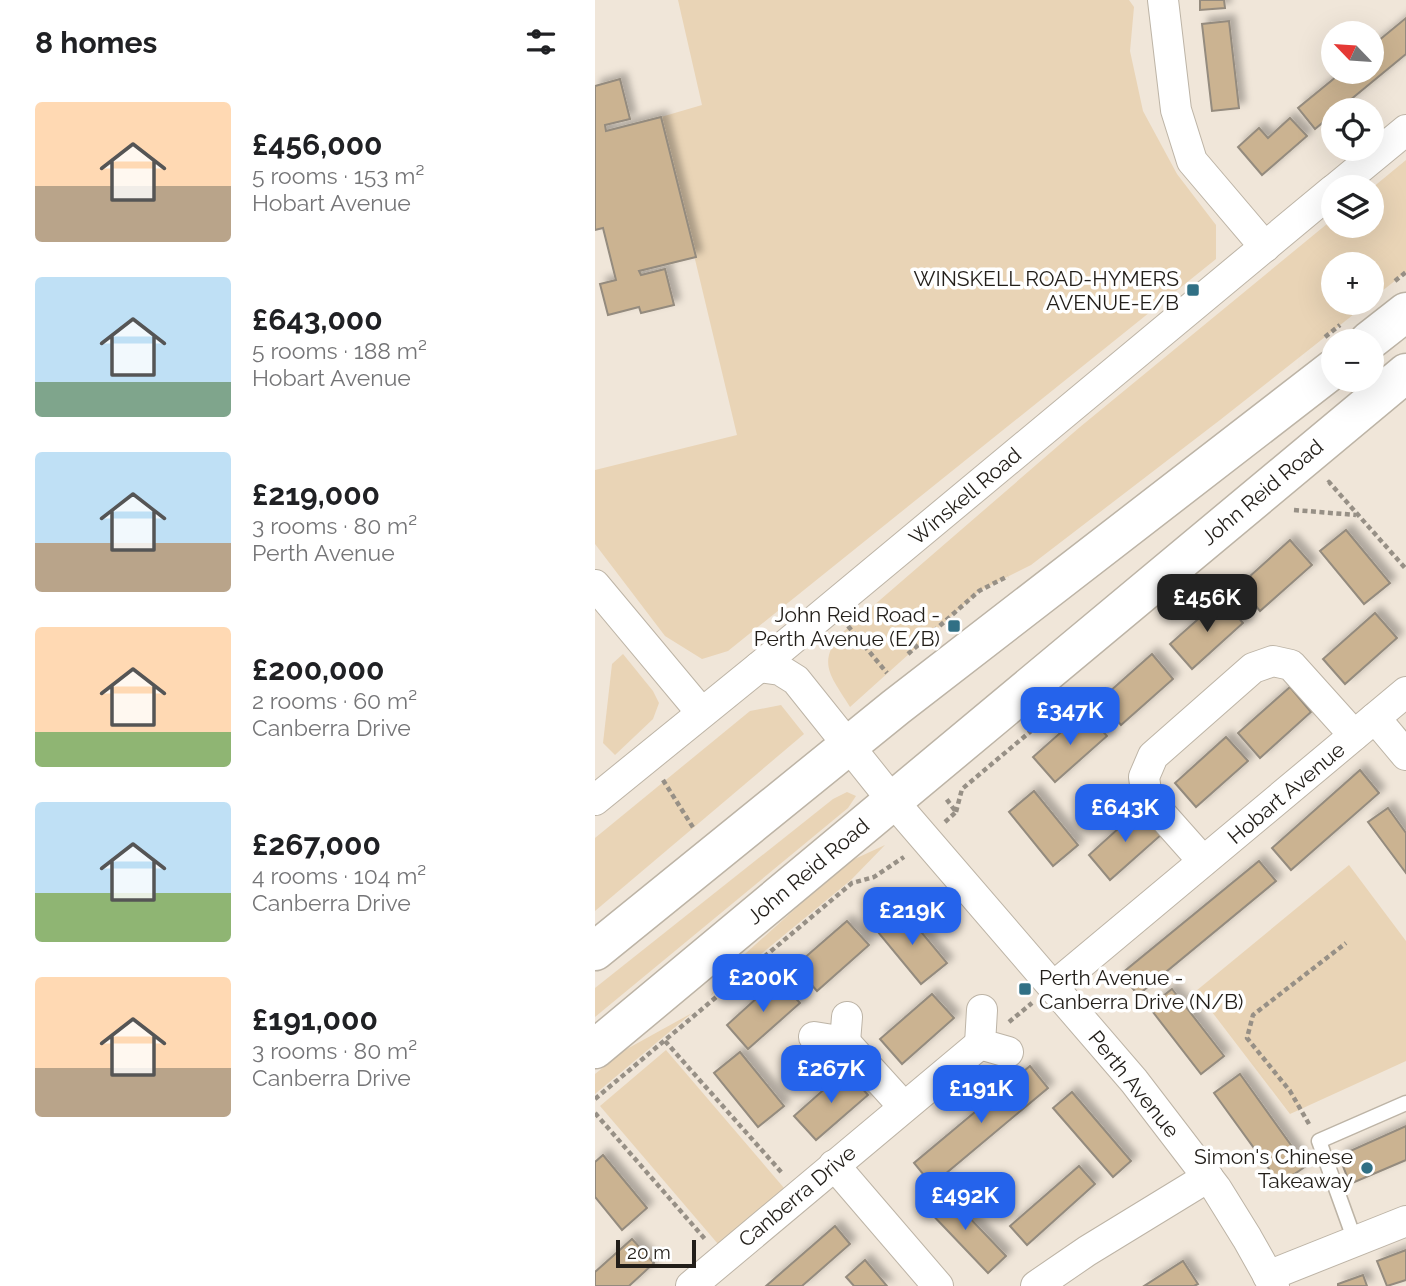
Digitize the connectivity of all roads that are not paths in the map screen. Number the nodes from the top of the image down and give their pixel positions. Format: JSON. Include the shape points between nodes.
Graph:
{"nodes":[{"id":1,"x":1163,"y":0,"type":"edge"},
{"id":2,"x":1406,"y":130,"type":"edge"},
{"id":3,"x":1352,"y":175,"type":"edge"},
{"id":4,"x":1321,"y":201,"type":"edge"},
{"id":5,"x":1265,"y":247,"type":"junction"},
{"id":6,"x":1406,"y":312,"type":"edge"},
{"id":7,"x":1384,"y":329,"type":"edge"},
{"id":8,"x":1406,"y":373,"type":"edge"},
{"id":9,"x":1321,"y":378,"type":"edge"},
{"id":10,"x":595,"y":585,"type":"edge"},
{"id":11,"x":759,"y":667,"type":"junction"},
{"id":12,"x":1406,"y":692,"type":"edge"},
{"id":13,"x":701,"y":712,"type":"junction"},
{"id":14,"x":1365,"y":727,"type":"junction"},
{"id":15,"x":849,"y":745,"type":"junction"},
{"id":16,"x":1406,"y":755,"type":"edge"},
{"id":17,"x":595,"y":800,"type":"edge"},
{"id":18,"x":892,"y":800,"type":"junction"},
{"id":19,"x":1203,"y":861,"type":"junction"},
{"id":20,"x":595,"y":951,"type":"edge"},
{"id":21,"x":1053,"y":986,"type":"junction"},
{"id":22,"x":982,"y":1010,"type":"dead end"},
{"id":23,"x":814,"y":1037,"type":"dead end"},
{"id":24,"x":595,"y":1049,"type":"edge"},
{"id":25,"x":1406,"y":1103,"type":"edge"},
{"id":26,"x":904,"y":1107,"type":"junction"},
{"id":27,"x":834,"y":1165,"type":"junction"},
{"id":28,"x":1208,"y":1177,"type":"junction"},
{"id":29,"x":1406,"y":1221,"type":"edge"},
{"id":30,"x":1355,"y":1241,"type":"junction"},
{"id":31,"x":1271,"y":1281,"type":"edge"},
{"id":32,"x":691,"y":1286,"type":"edge"},
{"id":33,"x":938,"y":1286,"type":"edge"},
{"id":34,"x":1036,"y":1286,"type":"edge"}],
"edges":[{"from":1,"to":5,"type":"street","via":[[1176,110],[1192,161]]},
{"from":2,"to":3,"type":"street","name":"Winskell Road"},
{"from":4,"to":5,"type":"street","name":"Winskell Road"},
{"from":5,"to":11,"type":"street","name":"Winskell Road"},
{"from":6,"to":7,"type":"highway"},
{"from":8,"to":18,"type":"highway","name":"John Reid Road"},
{"from":9,"to":15,"type":"highway"},
{"from":10,"to":13,"type":"street"},
{"from":11,"to":13,"type":"street","name":"Winskell Road"},
{"from":11,"to":15,"type":"street","via":[[780,670],[796,680]]},
{"from":12,"to":14,"type":"street"},
{"from":13,"to":17,"type":"street","name":"Winskell Road"},
{"from":14,"to":16,"type":"street"},
{"from":14,"to":19,"type":"street","name":"Hobart Avenue"},
{"from":14,"to":19,"type":"street","name":"Hobart Avenue","via":[[1291,666],[1273,661],[1253,668],[1153,756],[1144,776],[1147,797]]},
{"from":15,"to":18,"type":"street"},
{"from":15,"to":20,"type":"highway"},
{"from":18,"to":21,"type":"street","name":"Perth Avenue"},
{"from":18,"to":24,"type":"highway","name":"John Reid Road"},
{"from":19,"to":21,"type":"street","name":"Hobart Avenue"},
{"from":21,"to":28,"type":"street","name":"Perth Avenue"},
{"from":22,"to":26,"type":"street","name":"Canberra Drive","via":[[994,1048]]},
{"from":23,"to":26,"type":"street","via":[[846,1030]]},
{"from":25,"to":30,"type":"lane","via":[[1319,1141]]},
{"from":26,"to":27,"type":"street","name":"Canberra Drive"},
{"from":27,"to":32,"type":"street","name":"Canberra Drive"},
{"from":27,"to":33,"type":"street"},
{"from":28,"to":31,"type":"street","name":"Perth Avenue"},
{"from":28,"to":34,"type":"street"},
{"from":29,"to":30,"type":"street"},
{"from":30,"to":31,"type":"street"}]}
